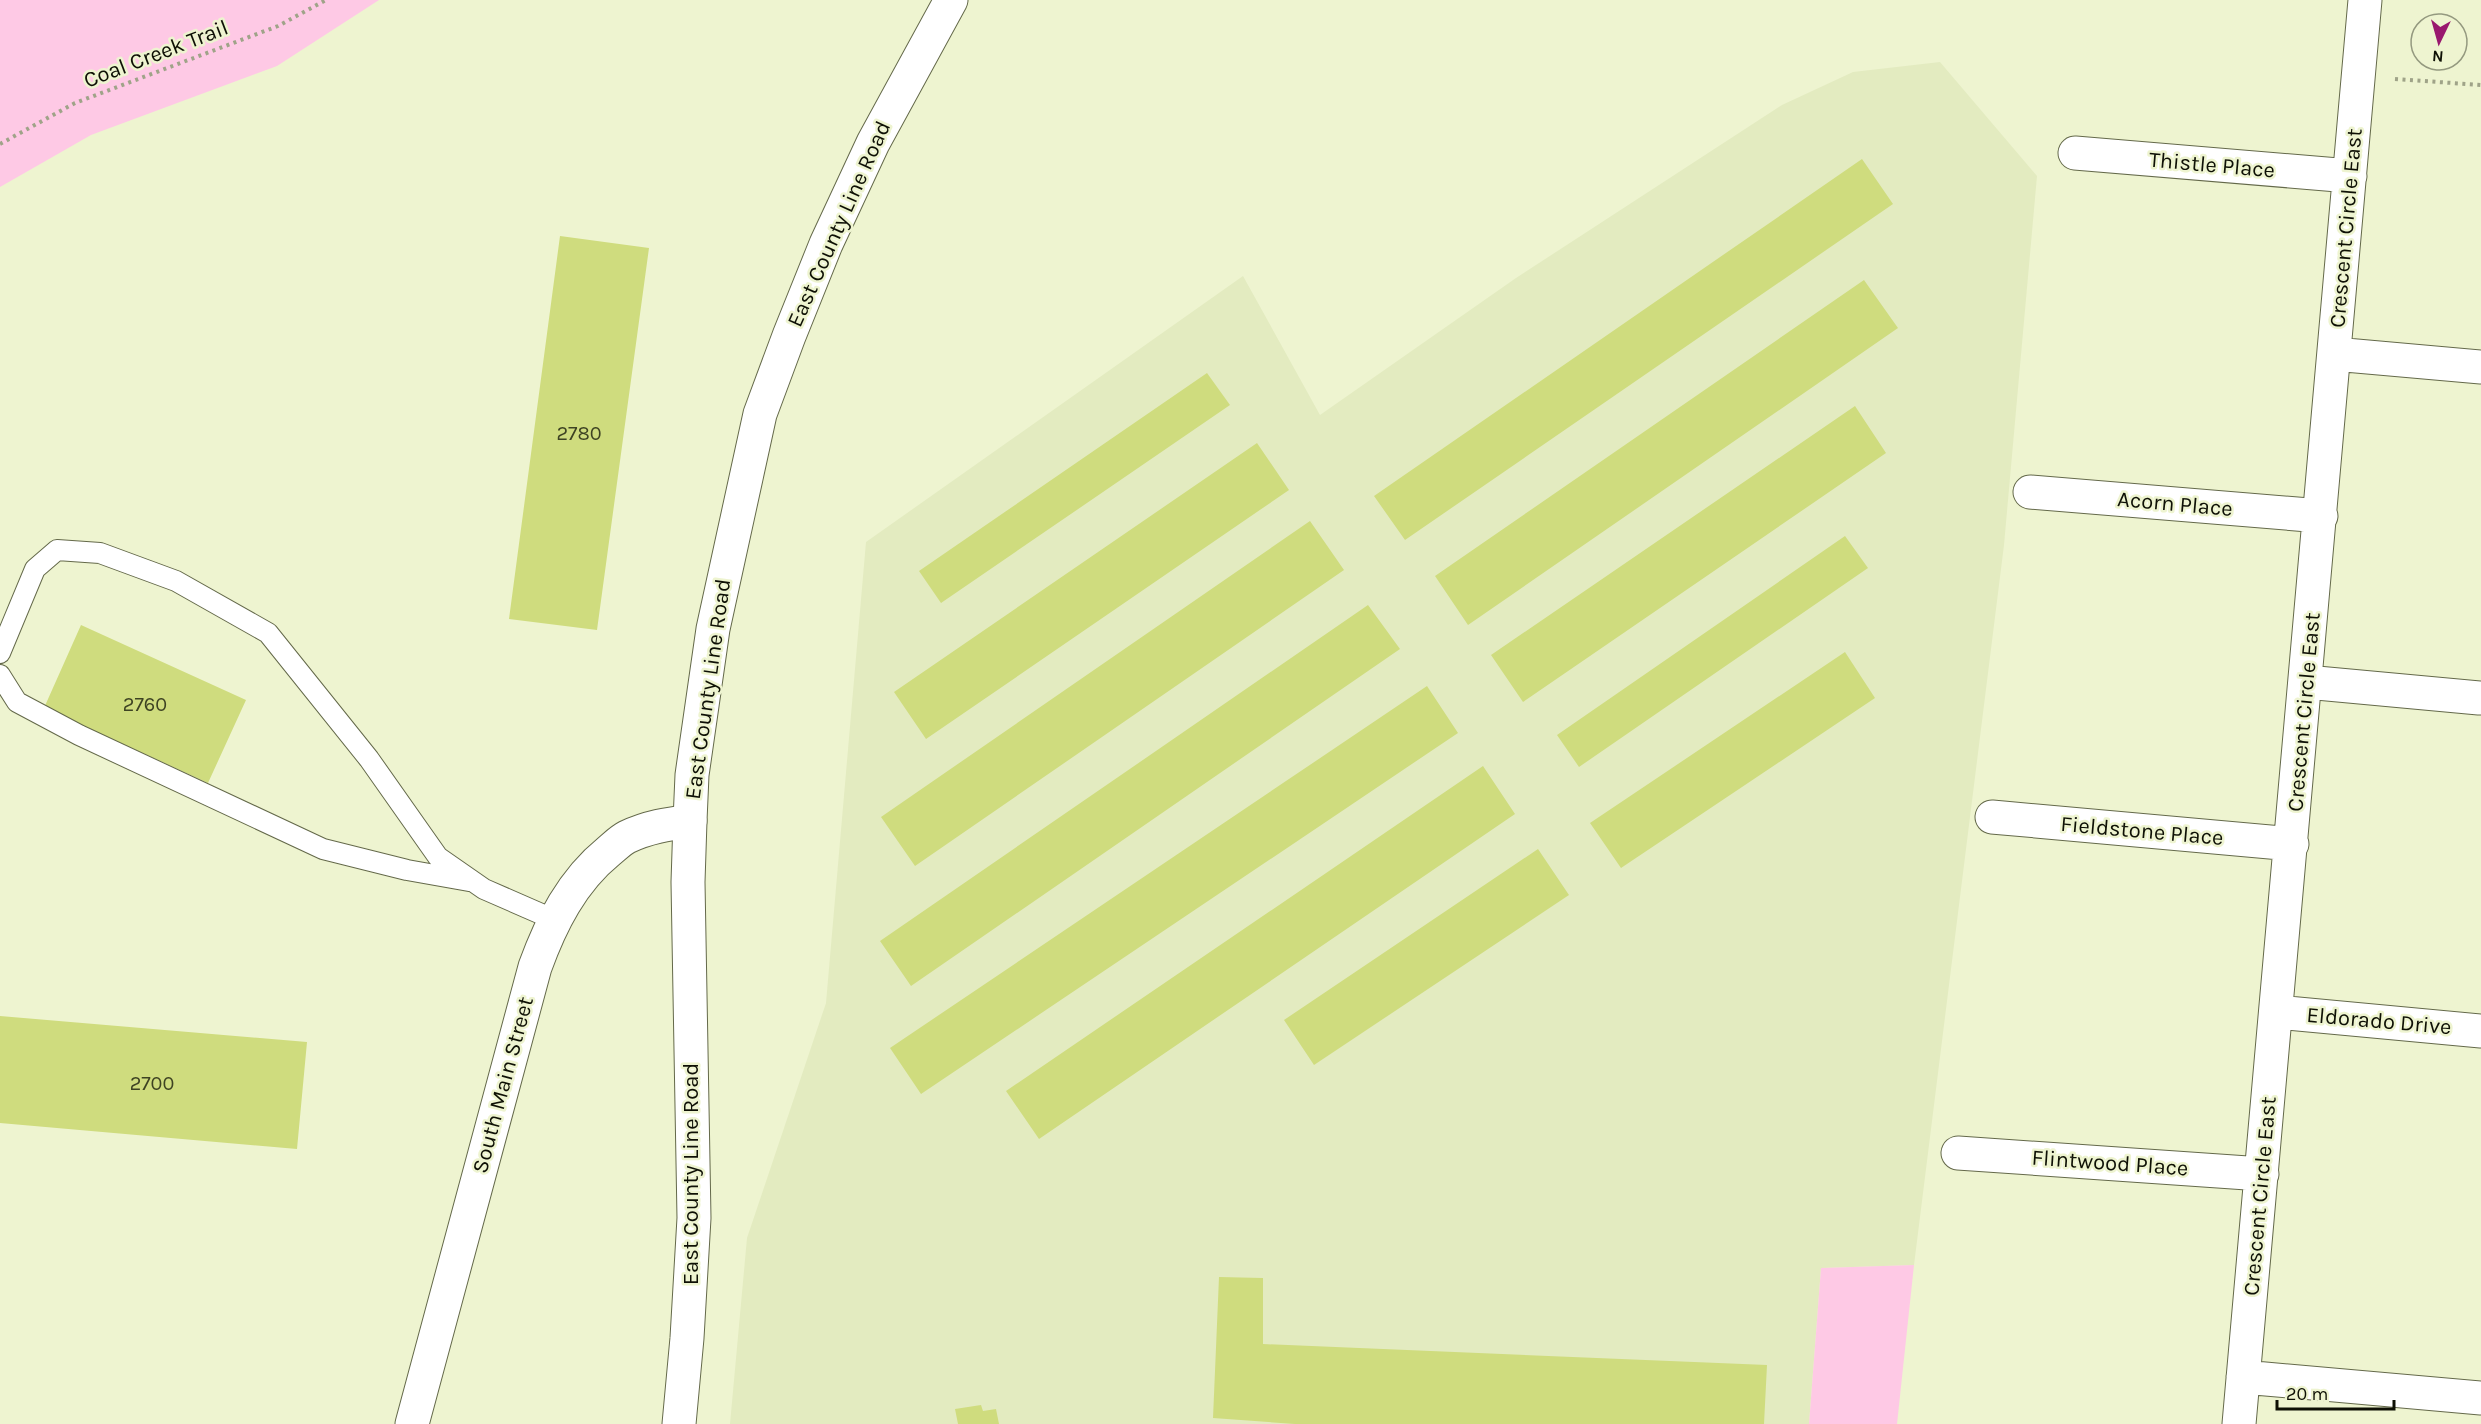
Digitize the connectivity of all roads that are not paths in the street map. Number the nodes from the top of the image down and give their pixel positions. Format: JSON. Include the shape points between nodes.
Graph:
{"nodes":[{"id":1,"x":951,"y":0,"type":"edge"},
{"id":2,"x":2366,"y":0,"type":"edge"},
{"id":3,"x":2074,"y":153,"type":"dead end"},
{"id":4,"x":2350,"y":176,"type":"junction"},
{"id":5,"x":2334,"y":354,"type":"junction"},
{"id":6,"x":2481,"y":367,"type":"edge"},
{"id":7,"x":2030,"y":492,"type":"dead end"},
{"id":8,"x":2321,"y":516,"type":"junction"},
{"id":9,"x":0,"y":653,"type":"edge"},
{"id":10,"x":0,"y":675,"type":"edge"},
{"id":11,"x":2306,"y":682,"type":"junction"},
{"id":12,"x":2479,"y":698,"type":"dead end"},
{"id":13,"x":1992,"y":817,"type":"dead end"},
{"id":14,"x":690,"y":821,"type":"junction"},
{"id":15,"x":2292,"y":844,"type":"junction"},
{"id":16,"x":474,"y":882,"type":"junction"},
{"id":17,"x":555,"y":920,"type":"junction"},
{"id":18,"x":2276,"y":1012,"type":"junction"},
{"id":19,"x":2481,"y":1030,"type":"edge"},
{"id":20,"x":1958,"y":1153,"type":"dead end"},
{"id":21,"x":2262,"y":1174,"type":"junction"},
{"id":22,"x":2243,"y":1377,"type":"junction"},
{"id":23,"x":2481,"y":1398,"type":"edge"},
{"id":24,"x":412,"y":1424,"type":"edge"},
{"id":25,"x":678,"y":1424,"type":"edge"},
{"id":26,"x":2239,"y":1424,"type":"edge"}],
"edges":[{"from":1,"to":14,"type":"street","name":"East County Line Road","via":[[873,143],[831,234],[760,414],[713,629],[692,775]]},
{"from":2,"to":4,"type":"street","name":"Crescent Circle East"},
{"from":3,"to":4,"type":"street","name":"Thistle Place"},
{"from":4,"to":5,"type":"street","name":"Crescent Circle East"},
{"from":5,"to":6,"type":"street"},
{"from":5,"to":8,"type":"street","name":"Crescent Circle East"},
{"from":7,"to":8,"type":"street","name":"Acorn Place"},
{"from":8,"to":11,"type":"street","name":"Crescent Circle East"},
{"from":9,"to":16,"type":"lane","via":[[35,569],[57,550],[100,553],[176,581],[268,633],[369,759],[438,857]]},
{"from":10,"to":16,"type":"lane","via":[[17,702],[323,849]]},
{"from":11,"to":12,"type":"street"},
{"from":11,"to":15,"type":"street","name":"Crescent Circle East"},
{"from":13,"to":15,"type":"street","name":"Fieldstone Place"},
{"from":14,"to":17,"type":"street","name":"South Main Street","via":[[652,827],[625,838],[592,865]]},
{"from":14,"to":25,"type":"street","name":"East County Line Road","via":[[692,1270]]},
{"from":15,"to":18,"type":"street","name":"Crescent Circle East"},
{"from":16,"to":17,"type":"lane"},
{"from":17,"to":24,"type":"street","name":"South Main Street","via":[[535,968]]},
{"from":18,"to":19,"type":"street","name":"Eldorado Drive"},
{"from":18,"to":21,"type":"street","name":"Crescent Circle East"},
{"from":20,"to":21,"type":"street","name":"Flintwood Place"},
{"from":21,"to":22,"type":"street","name":"Crescent Circle East"},
{"from":22,"to":23,"type":"street"},
{"from":22,"to":26,"type":"street","name":"Crescent Circle East"}]}
